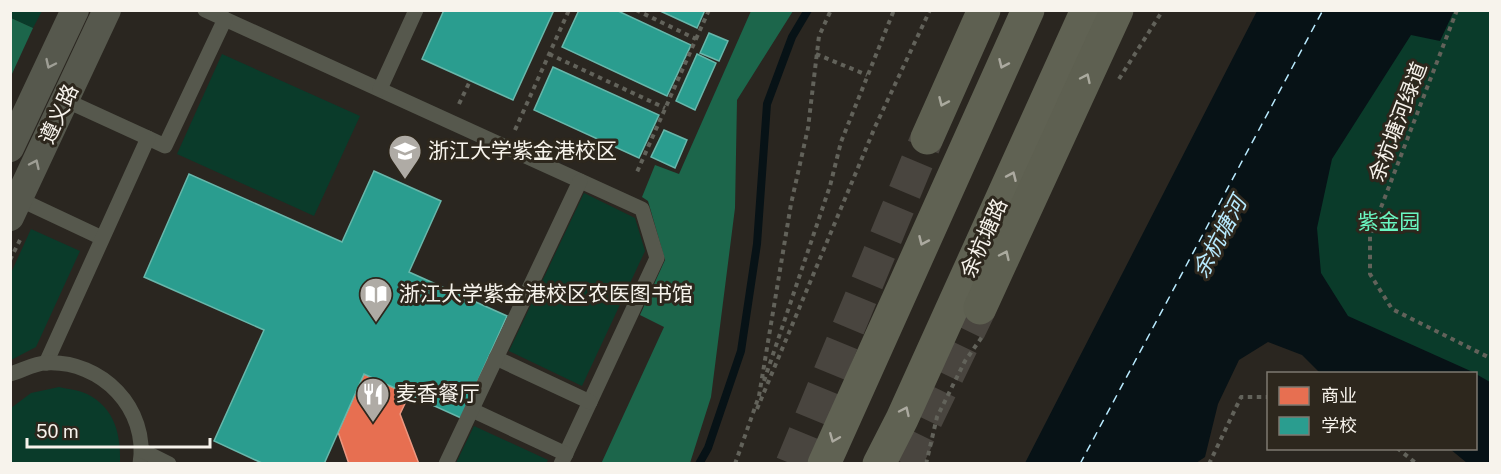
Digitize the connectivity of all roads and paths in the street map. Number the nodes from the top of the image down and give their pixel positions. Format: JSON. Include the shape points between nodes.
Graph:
{"nodes":[{"id":1,"x":75,"y":10,"type":"edge"},
{"id":2,"x":205,"y":10,"type":"edge"},
{"id":3,"x":416,"y":10,"type":"edge"},
{"id":4,"x":569,"y":10,"type":"edge"},
{"id":5,"x":636,"y":10,"type":"edge"},
{"id":6,"x":709,"y":10,"type":"edge"},
{"id":7,"x":831,"y":10,"type":"edge"},
{"id":8,"x":894,"y":10,"type":"edge"},
{"id":9,"x":930,"y":10,"type":"edge"},
{"id":10,"x":984,"y":10,"type":"edge"},
{"id":11,"x":1028,"y":10,"type":"edge"},
{"id":12,"x":1087,"y":10,"type":"edge"},
{"id":13,"x":1117,"y":10,"type":"edge"},
{"id":14,"x":1457,"y":10,"type":"edge"},
{"id":15,"x":97,"y":14,"type":"edge"},
{"id":16,"x":225,"y":20,"type":"junction"},
{"id":17,"x":696,"y":39,"type":"junction"},
{"id":18,"x":549,"y":54,"type":"junction"},
{"id":19,"x":816,"y":54,"type":"junction"},
{"id":20,"x":867,"y":75,"type":"junction"},
{"id":21,"x":470,"y":81,"type":"dead end"},
{"id":22,"x":380,"y":89,"type":"junction"},
{"id":23,"x":65,"y":100,"type":"junction"},
{"id":24,"x":665,"y":108,"type":"junction"},
{"id":25,"x":451,"y":122,"type":"junction"},
{"id":26,"x":148,"y":138,"type":"junction"},
{"id":27,"x":927,"y":138,"type":"tunnel mouth"},
{"id":28,"x":10,"y":148,"type":"edge"},
{"id":29,"x":508,"y":148,"type":"junction"},
{"id":30,"x":637,"y":172,"type":"dead end"},
{"id":31,"x":580,"y":181,"type":"junction"},
{"id":32,"x":15,"y":208,"type":"edge"},
{"id":33,"x":102,"y":238,"type":"junction"},
{"id":34,"x":980,"y":308,"type":"tunnel mouth"},
{"id":35,"x":496,"y":358,"type":"junction"},
{"id":36,"x":1491,"y":358,"type":"edge"},
{"id":37,"x":46,"y":363,"type":"junction"},
{"id":38,"x":10,"y":374,"type":"edge"},
{"id":39,"x":759,"y":396,"type":"junction"},
{"id":40,"x":1267,"y":397,"type":"edge"},
{"id":41,"x":590,"y":402,"type":"junction"},
{"id":42,"x":472,"y":410,"type":"junction"},
{"id":43,"x":750,"y":426,"type":"junction"},
{"id":44,"x":1400,"y":450,"type":"edge"},
{"id":45,"x":142,"y":457,"type":"edge"},
{"id":46,"x":563,"y":459,"type":"edge"},
{"id":47,"x":169,"y":464,"type":"edge"},
{"id":48,"x":446,"y":464,"type":"edge"},
{"id":49,"x":735,"y":464,"type":"edge"},
{"id":50,"x":824,"y":464,"type":"edge"},
{"id":51,"x":879,"y":464,"type":"edge"},
{"id":52,"x":1209,"y":464,"type":"edge"},
{"id":53,"x":1417,"y":464,"type":"edge"}],
"edges":[{"from":1,"to":28,"type":"street","name":"遵义路","one_way":true},
{"from":2,"to":16,"type":"lane"},
{"from":3,"to":22,"type":"lane"},
{"from":4,"to":18,"type":"path"},
{"from":5,"to":17,"type":"path"},
{"from":6,"to":17,"type":"path"},
{"from":7,"to":19,"type":"path"},
{"from":8,"to":20,"type":"path"},
{"from":9,"to":43,"type":"path","via":[[875,128]]},
{"from":10,"to":27,"type":"highway","one_way":true},
{"from":11,"to":50,"type":"main road","one_way":true},
{"from":51,"to":12,"type":"main road","name":"余杭塘路","one_way":true},
{"from":34,"to":13,"type":"highway","one_way":true},
{"from":14,"to":36,"type":"path","name":"余杭塘河绿道","via":[[1370,236],[1370,274],[1392,309]]},
{"from":15,"to":23,"type":"street","name":"遵义路"},
{"from":16,"to":22,"type":"lane"},
{"from":16,"to":26,"type":"lane","via":[[165,146]]},
{"from":17,"to":24,"type":"path"},
{"from":18,"to":24,"type":"path"},
{"from":18,"to":29,"type":"path"},
{"from":19,"to":20,"type":"path"},
{"from":19,"to":39,"type":"path","via":[[808,128],[791,204]]},
{"from":20,"to":39,"type":"path","via":[[841,142],[830,186]]},
{"from":21,"to":25,"type":"path"},
{"from":22,"to":25,"type":"lane"},
{"from":23,"to":26,"type":"lane"},
{"from":32,"to":23,"type":"street","name":"遵义路","one_way":true},
{"from":24,"to":30,"type":"path"},
{"from":25,"to":29,"type":"lane"},
{"from":26,"to":33,"type":"lane"},
{"from":29,"to":31,"type":"lane"},
{"from":31,"to":35,"type":"lane"},
{"from":31,"to":41,"type":"lane","via":[[642,209],[657,258]]},
{"from":32,"to":33,"type":"lane"},
{"from":33,"to":37,"type":"lane"},
{"from":35,"to":41,"type":"lane"},
{"from":35,"to":42,"type":"lane"},
{"from":37,"to":38,"type":"lane"},
{"from":37,"to":45,"type":"lane","via":[[91,370],[127,400],[144,443]]},
{"from":39,"to":43,"type":"path"},
{"from":40,"to":52,"type":"path","via":[[1241,397]]},
{"from":41,"to":46,"type":"lane"},
{"from":42,"to":46,"type":"lane"},
{"from":42,"to":48,"type":"lane"},
{"from":43,"to":49,"type":"path"},
{"from":44,"to":53,"type":"path"},
{"from":45,"to":47,"type":"lane"}]}
